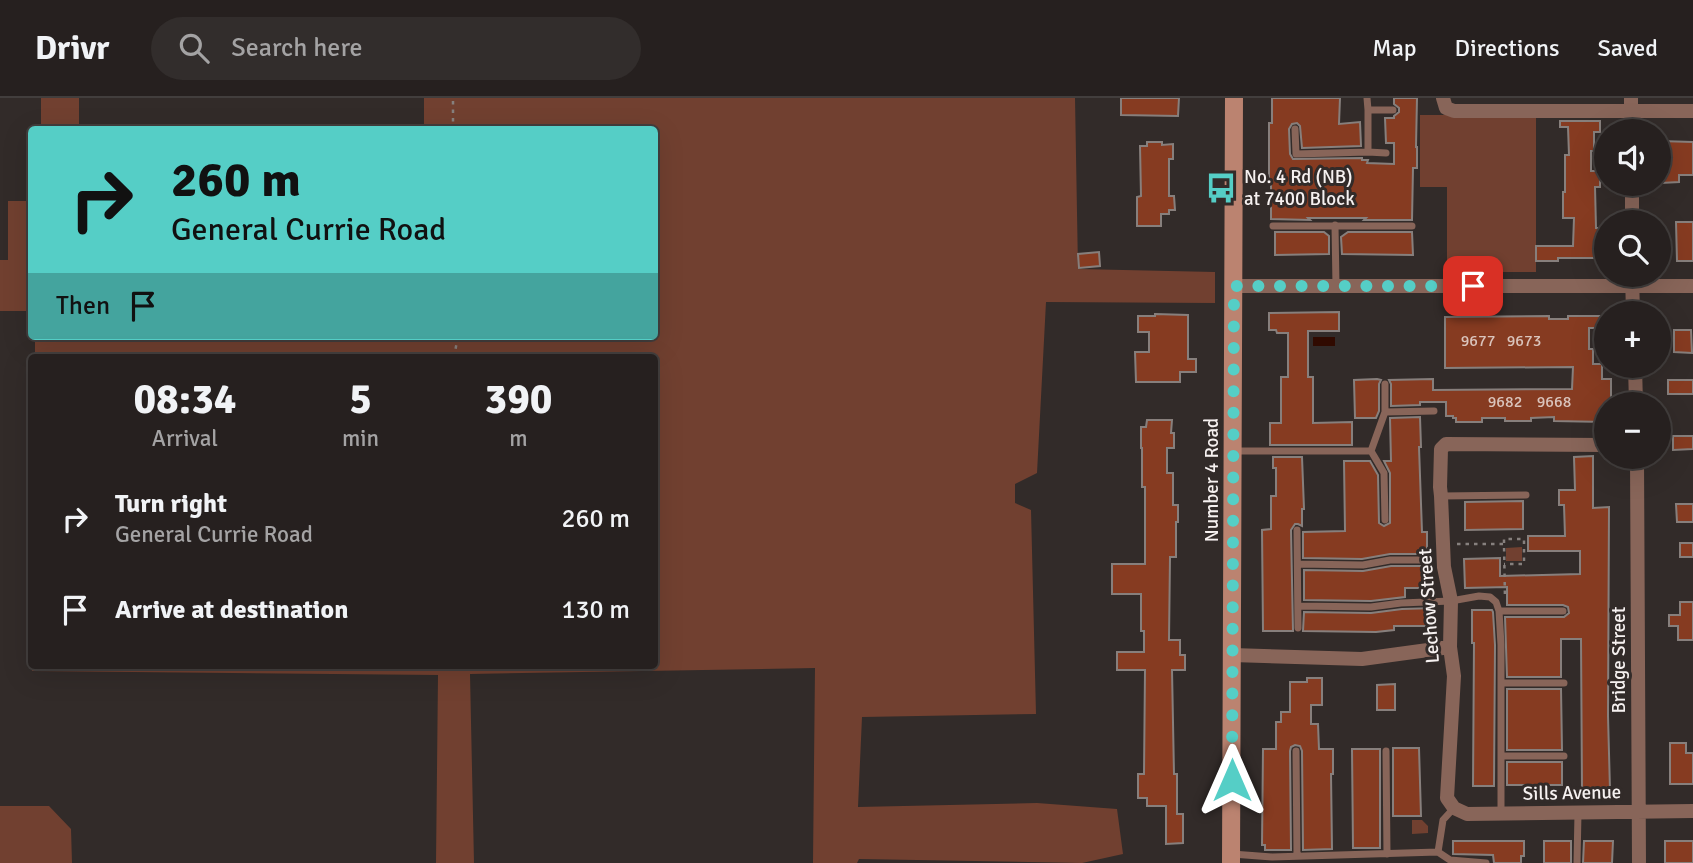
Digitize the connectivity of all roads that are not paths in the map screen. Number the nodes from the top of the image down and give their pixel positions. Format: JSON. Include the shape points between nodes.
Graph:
{"nodes":[{"id":1,"x":1234,"y":98,"type":"edge"},
{"id":2,"x":1367,"y":98,"type":"edge"},
{"id":3,"x":1445,"y":103,"type":"edge"},
{"id":4,"x":1631,"y":104,"type":"edge"},
{"id":5,"x":1368,"y":110,"type":"junction"},
{"id":6,"x":1393,"y":110,"type":"dead end"},
{"id":7,"x":1693,"y":111,"type":"edge"},
{"id":8,"x":1295,"y":129,"type":"dead end"},
{"id":9,"x":1368,"y":152,"type":"junction"},
{"id":10,"x":1386,"y":153,"type":"dead end"},
{"id":11,"x":1335,"y":225,"type":"junction"},
{"id":12,"x":1273,"y":226,"type":"dead end"},
{"id":13,"x":1412,"y":226,"type":"dead end"},
{"id":14,"x":1594,"y":282,"type":"edge"},
{"id":15,"x":1671,"y":284,"type":"edge"},
{"id":16,"x":1234,"y":286,"type":"junction"},
{"id":17,"x":1336,"y":286,"type":"junction"},
{"id":18,"x":1693,"y":286,"type":"edge"},
{"id":19,"x":1385,"y":384,"type":"dead end"},
{"id":20,"x":1434,"y":411,"type":"dead end"},
{"id":21,"x":1385,"y":412,"type":"junction"},
{"id":22,"x":1594,"y":445,"type":"edge"},
{"id":23,"x":1233,"y":451,"type":"junction"},
{"id":24,"x":1371,"y":451,"type":"junction"},
{"id":25,"x":1637,"y":469,"type":"edge"},
{"id":26,"x":1526,"y":495,"type":"dead end"},
{"id":27,"x":1441,"y":496,"type":"junction"},
{"id":28,"x":1385,"y":520,"type":"dead end"},
{"id":29,"x":1297,"y":530,"type":"dead end"},
{"id":30,"x":1428,"y":560,"type":"dead end"},
{"id":31,"x":1298,"y":564,"type":"junction"},
{"id":32,"x":1451,"y":601,"type":"junction"},
{"id":33,"x":1298,"y":606,"type":"junction"},
{"id":34,"x":1499,"y":611,"type":"junction"},
{"id":35,"x":1563,"y":611,"type":"dead end"},
{"id":36,"x":1298,"y":628,"type":"dead end"},
{"id":37,"x":1450,"y":647,"type":"junction"},
{"id":38,"x":1232,"y":656,"type":"junction"},
{"id":39,"x":1501,"y":683,"type":"junction"},
{"id":40,"x":1564,"y":683,"type":"dead end"},
{"id":41,"x":1296,"y":751,"type":"dead end"},
{"id":42,"x":1385,"y":751,"type":"dead end"},
{"id":43,"x":1501,"y":756,"type":"junction"},
{"id":44,"x":1564,"y":756,"type":"dead end"},
{"id":45,"x":1454,"y":808,"type":"junction"},
{"id":46,"x":1693,"y":811,"type":"edge"},
{"id":47,"x":1639,"y":812,"type":"junction"},
{"id":48,"x":1578,"y":813,"type":"junction"},
{"id":49,"x":1501,"y":814,"type":"junction"},
{"id":50,"x":1438,"y":852,"type":"junction"},
{"id":51,"x":1387,"y":854,"type":"junction"},
{"id":52,"x":1297,"y":855,"type":"junction"},
{"id":53,"x":1231,"y":858,"type":"edge"},
{"id":54,"x":1486,"y":863,"type":"edge"},
{"id":55,"x":1577,"y":863,"type":"edge"},
{"id":56,"x":1639,"y":863,"type":"edge"}],
"edges":[{"from":1,"to":16,"type":"main road","name":"Number 4 Road"},
{"from":2,"to":5,"type":"lane"},
{"from":3,"to":4,"type":"street","via":[[1454,111]]},
{"from":4,"to":7,"type":"street"},
{"from":5,"to":6,"type":"lane"},
{"from":5,"to":9,"type":"lane"},
{"from":8,"to":9,"type":"lane","via":[[1296,154]]},
{"from":9,"to":10,"type":"lane"},
{"from":11,"to":12,"type":"lane"},
{"from":11,"to":13,"type":"lane"},
{"from":11,"to":17,"type":"lane"},
{"from":14,"to":17,"type":"street"},
{"from":15,"to":18,"type":"street"},
{"from":16,"to":17,"type":"street"},
{"from":16,"to":23,"type":"main road","name":"Number 4 Road"},
{"from":19,"to":21,"type":"lane"},
{"from":20,"to":21,"type":"lane"},
{"from":21,"to":24,"type":"lane"},
{"from":22,"to":27,"type":"street","name":"Lechow Street","via":[[1446,444],[1439,460]]},
{"from":23,"to":24,"type":"lane"},
{"from":23,"to":38,"type":"main road","name":"Number 4 Road"},
{"from":24,"to":28,"type":"lane","via":[[1384,473]]},
{"from":25,"to":47,"type":"street","name":"Bridge Street"},
{"from":26,"to":27,"type":"lane"},
{"from":27,"to":32,"type":"street","name":"Lechow Street","via":[[1444,567]]},
{"from":29,"to":31,"type":"lane"},
{"from":30,"to":31,"type":"lane"},
{"from":31,"to":33,"type":"lane"},
{"from":32,"to":33,"type":"lane"},
{"from":32,"to":34,"type":"lane","via":[[1490,597]]},
{"from":32,"to":37,"type":"street","name":"Lechow Street"},
{"from":33,"to":36,"type":"lane"},
{"from":34,"to":35,"type":"lane"},
{"from":34,"to":39,"type":"lane"},
{"from":37,"to":38,"type":"street","via":[[1362,659]]},
{"from":37,"to":45,"type":"street","name":"Lechow Street","via":[[1454,676],[1447,798]]},
{"from":38,"to":53,"type":"main road","name":"Number 4 Road"},
{"from":39,"to":40,"type":"lane"},
{"from":39,"to":43,"type":"lane"},
{"from":41,"to":52,"type":"lane"},
{"from":42,"to":51,"type":"lane"},
{"from":43,"to":44,"type":"lane"},
{"from":43,"to":49,"type":"lane"},
{"from":45,"to":49,"type":"street","name":"Sills Avenue","via":[[1467,814]]},
{"from":45,"to":50,"type":"lane","via":[[1443,820]]},
{"from":46,"to":47,"type":"street","name":"Sills Avenue"},
{"from":47,"to":48,"type":"street","name":"Sills Avenue"},
{"from":47,"to":56,"type":"street","name":"Bridge Street"},
{"from":48,"to":49,"type":"street","name":"Sills Avenue"},
{"from":48,"to":55,"type":"lane"},
{"from":50,"to":51,"type":"lane"},
{"from":50,"to":54,"type":"lane","via":[[1450,860]]},
{"from":51,"to":52,"type":"lane"},
{"from":52,"to":53,"type":"lane"}]}
